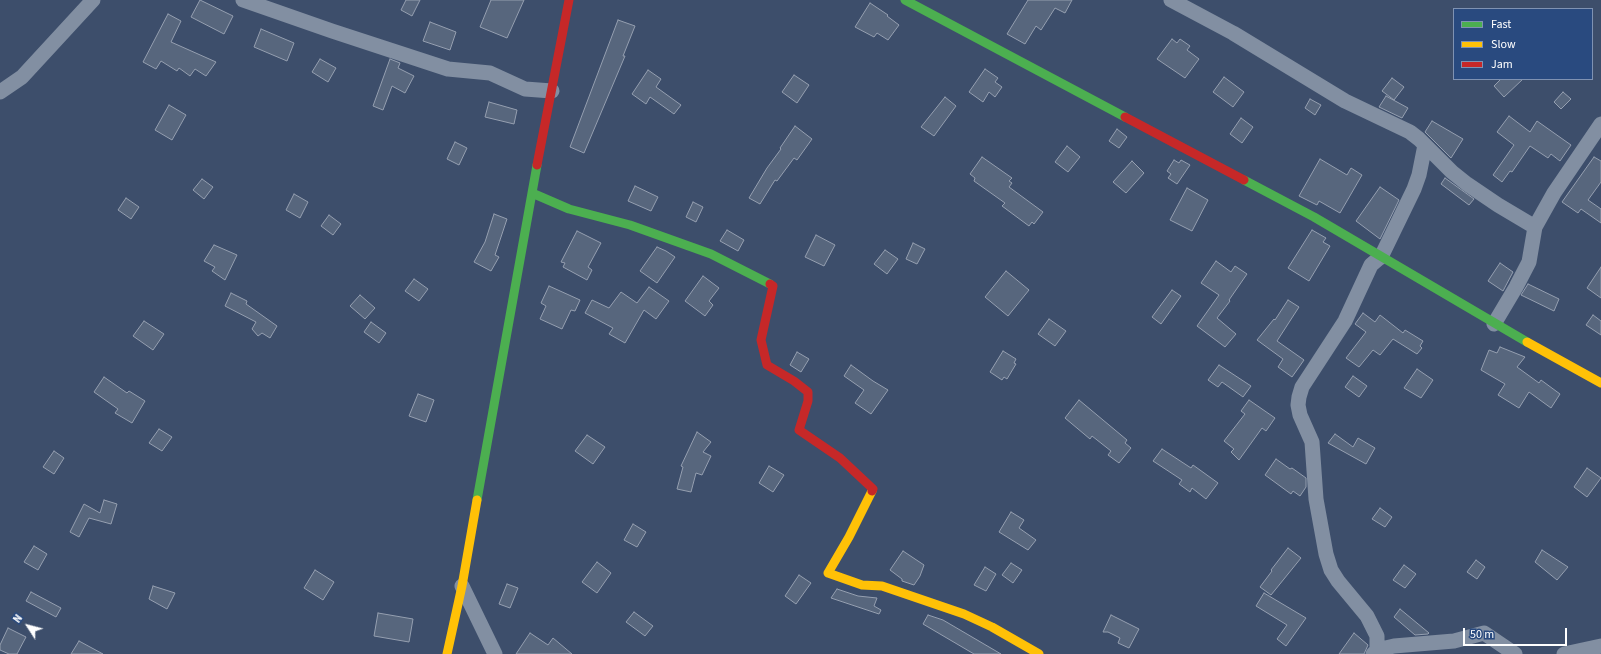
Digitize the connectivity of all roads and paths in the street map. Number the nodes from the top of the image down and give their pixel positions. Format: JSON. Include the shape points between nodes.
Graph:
{"nodes":[{"id":1,"x":93,"y":0,"type":"edge"},
{"id":2,"x":243,"y":0,"type":"edge"},
{"id":3,"x":570,"y":0,"type":"edge"},
{"id":4,"x":905,"y":0,"type":"edge"},
{"id":5,"x":1171,"y":0,"type":"edge"},
{"id":6,"x":552,"y":91,"type":"junction"},
{"id":7,"x":0,"y":92,"type":"edge"},
{"id":8,"x":1601,"y":124,"type":"edge"},
{"id":9,"x":1425,"y":145,"type":"junction"},
{"id":10,"x":532,"y":193,"type":"junction"},
{"id":11,"x":1535,"y":227,"type":"junction"},
{"id":12,"x":1381,"y":257,"type":"junction"},
{"id":13,"x":1494,"y":324,"type":"junction"},
{"id":14,"x":1601,"y":383,"type":"edge"},
{"id":15,"x":462,"y":586,"type":"junction"},
{"id":16,"x":1601,"y":646,"type":"edge"},
{"id":17,"x":1411,"y":649,"type":"edge"},
{"id":18,"x":1375,"y":652,"type":"edge"},
{"id":19,"x":447,"y":654,"type":"edge"},
{"id":20,"x":495,"y":654,"type":"edge"},
{"id":21,"x":1039,"y":654,"type":"edge"},
{"id":22,"x":1515,"y":654,"type":"edge"},
{"id":23,"x":1564,"y":654,"type":"edge"}],
"edges":[{"from":1,"to":7,"type":"street","via":[[22,77]]},
{"from":2,"to":6,"type":"street","via":[[448,69],[490,73],[525,89]]},
{"from":3,"to":6,"type":"street"},
{"from":4,"to":12,"type":"street","via":[[1314,217]]},
{"from":5,"to":9,"type":"street","via":[[1233,32],[1345,101],[1403,128]]},
{"from":6,"to":10,"type":"street"},
{"from":8,"to":11,"type":"street","via":[[1554,193]]},
{"from":9,"to":11,"type":"street","via":[[1467,184]]},
{"from":9,"to":12,"type":"street","via":[[1414,189]]},
{"from":10,"to":15,"type":"street"},
{"from":10,"to":21,"type":"street","via":[[569,209],[630,225],[704,251],[773,286],[761,340],[767,365],[808,392],[808,401],[799,430],[840,458],[873,489],[828,573],[862,585],[882,586],[964,614]]},
{"from":11,"to":13,"type":"street","via":[[1529,262]]},
{"from":12,"to":13,"type":"street"},
{"from":12,"to":18,"type":"street","via":[[1371,265],[1345,321],[1302,387],[1298,405],[1312,442],[1316,499],[1326,554],[1331,570],[1367,616],[1377,636]]},
{"from":13,"to":14,"type":"street"},
{"from":15,"to":19,"type":"street"},
{"from":15,"to":20,"type":"street"},
{"from":16,"to":23,"type":"street"},
{"from":17,"to":18,"type":"street"},
{"from":17,"to":22,"type":"street","via":[[1484,633]]}]}
